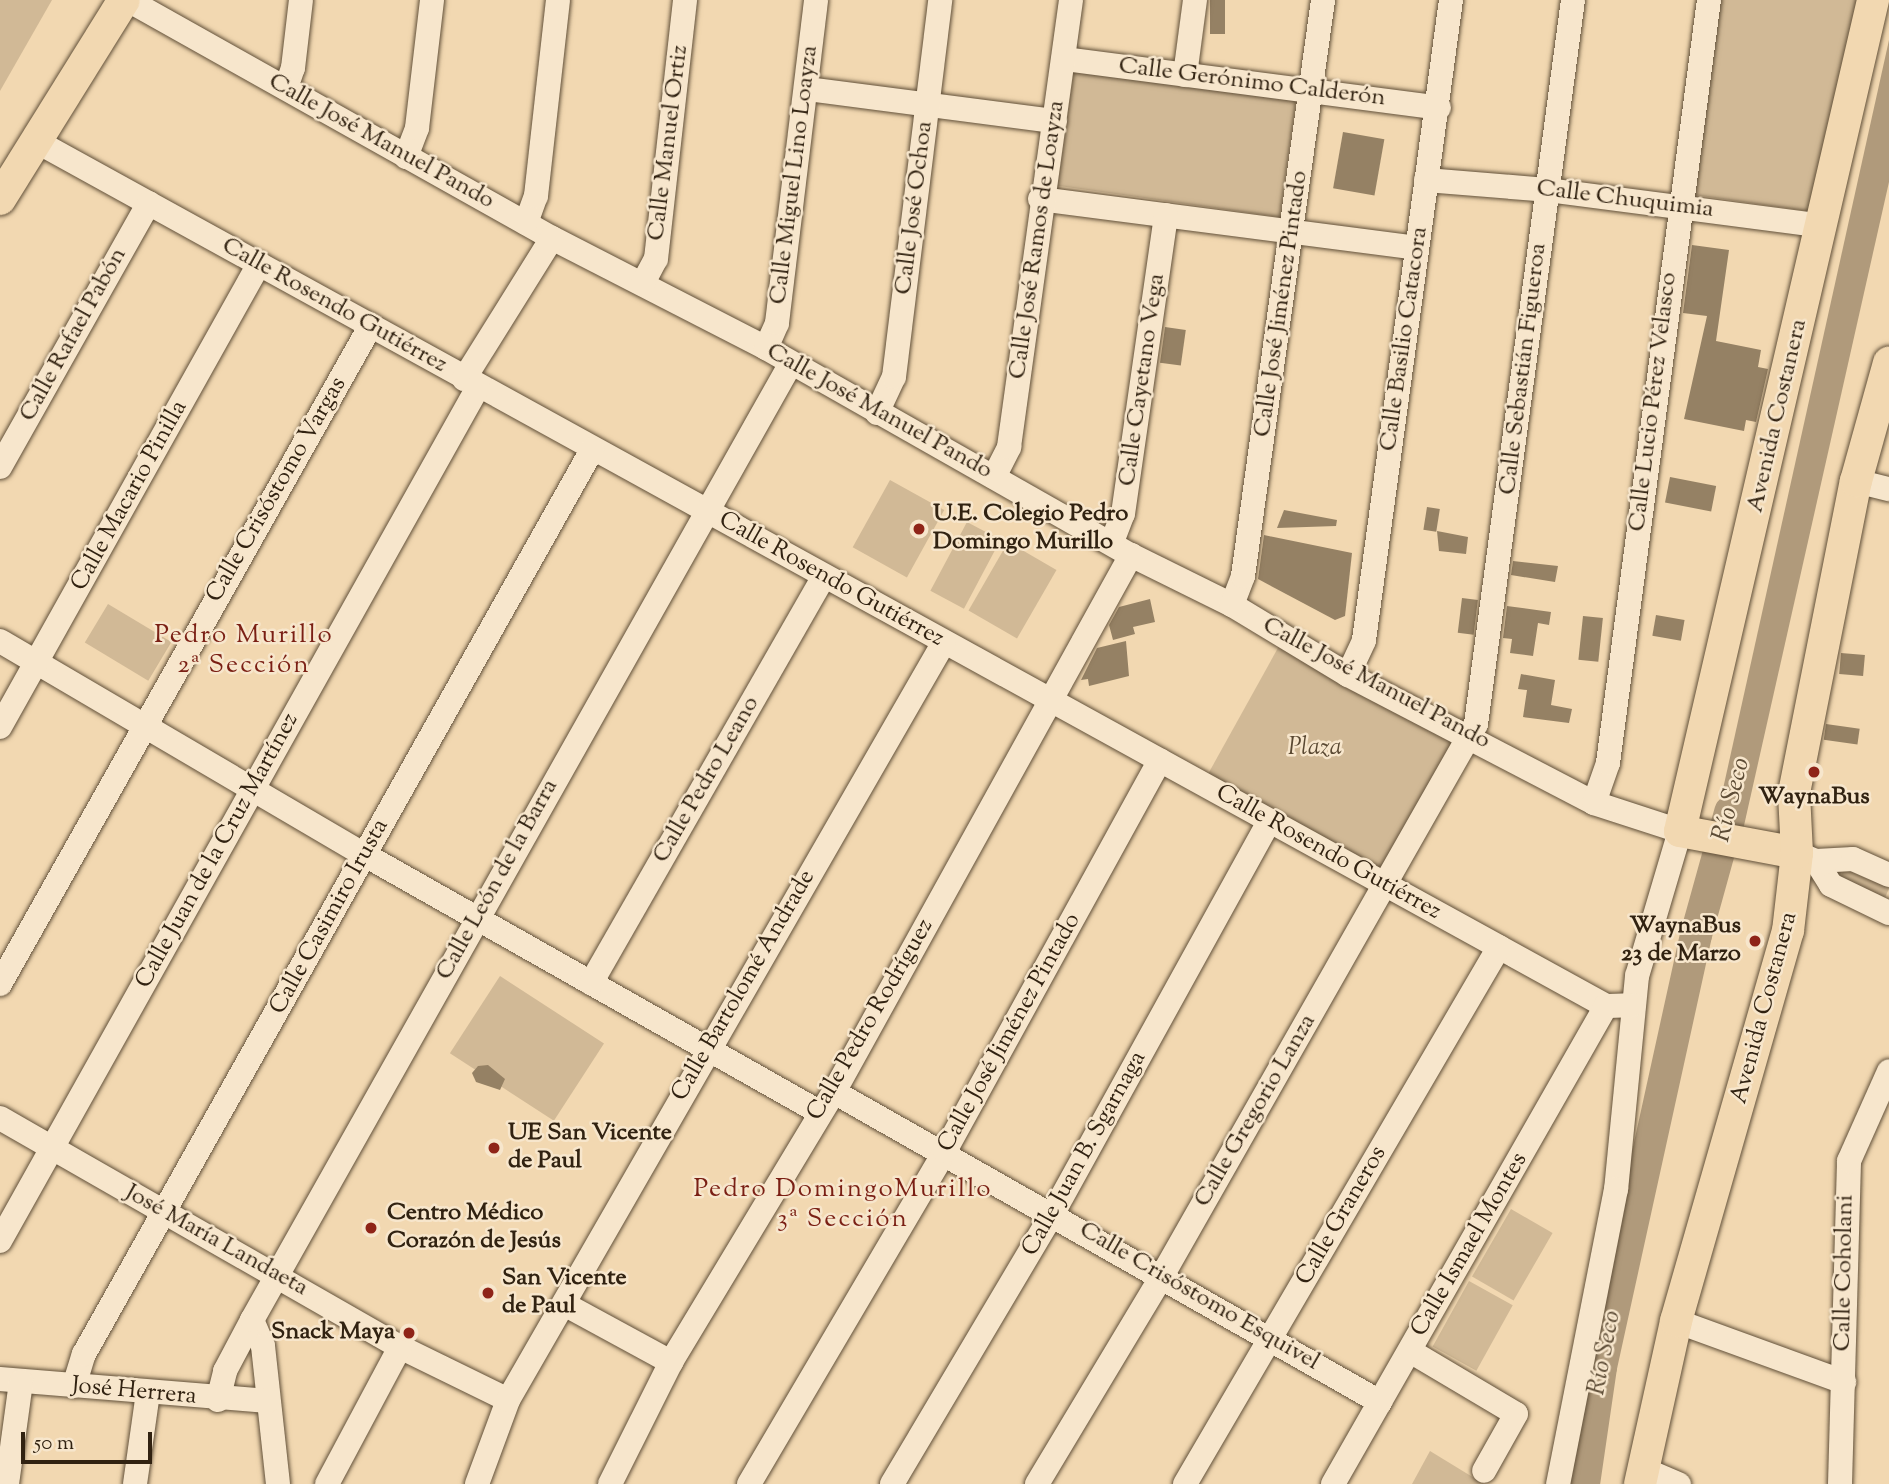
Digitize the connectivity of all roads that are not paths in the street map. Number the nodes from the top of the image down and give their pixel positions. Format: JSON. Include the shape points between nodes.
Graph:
{"nodes":[{"id":1,"x":126,"y":0,"type":"edge"},
{"id":2,"x":301,"y":0,"type":"edge"},
{"id":3,"x":432,"y":0,"type":"edge"},
{"id":4,"x":558,"y":0,"type":"edge"},
{"id":5,"x":685,"y":0,"type":"edge"},
{"id":6,"x":816,"y":0,"type":"edge"},
{"id":7,"x":940,"y":0,"type":"edge"},
{"id":8,"x":1071,"y":0,"type":"edge"},
{"id":9,"x":1195,"y":0,"type":"edge"},
{"id":10,"x":1323,"y":0,"type":"edge"},
{"id":11,"x":1451,"y":0,"type":"edge"},
{"id":12,"x":1573,"y":0,"type":"edge"},
{"id":13,"x":1709,"y":0,"type":"edge"},
{"id":14,"x":1873,"y":0,"type":"edge"},
{"id":15,"x":1064,"y":59,"type":"junction"},
{"id":16,"x":1185,"y":75,"type":"junction"},
{"id":17,"x":286,"y":89,"type":"junction"},
{"id":18,"x":807,"y":89,"type":"junction"},
{"id":19,"x":1313,"y":91,"type":"junction"},
{"id":20,"x":927,"y":103,"type":"junction"},
{"id":21,"x":1440,"y":108,"type":"junction"},
{"id":22,"x":1055,"y":121,"type":"junction"},
{"id":23,"x":34,"y":140,"type":"junction"},
{"id":24,"x":406,"y":157,"type":"junction"},
{"id":25,"x":1426,"y":180,"type":"junction"},
{"id":26,"x":1547,"y":190,"type":"junction"},
{"id":27,"x":0,"y":199,"type":"edge"},
{"id":28,"x":1040,"y":199,"type":"junction"},
{"id":29,"x":149,"y":203,"type":"junction"},
{"id":30,"x":1680,"y":205,"type":"junction"},
{"id":31,"x":1166,"y":215,"type":"junction"},
{"id":32,"x":526,"y":223,"type":"junction"},
{"id":33,"x":1823,"y":226,"type":"junction"},
{"id":34,"x":1293,"y":232,"type":"junction"},
{"id":35,"x":552,"y":238,"type":"junction"},
{"id":36,"x":1417,"y":248,"type":"junction"},
{"id":37,"x":259,"y":264,"type":"junction"},
{"id":38,"x":643,"y":283,"type":"junction"},
{"id":39,"x":371,"y":325,"type":"junction"},
{"id":40,"x":766,"y":348,"type":"junction"},
{"id":41,"x":1889,"y":363,"type":"edge"},
{"id":42,"x":790,"y":365,"type":"junction"},
{"id":43,"x":471,"y":383,"type":"junction"},
{"id":44,"x":877,"y":413,"type":"junction"},
{"id":45,"x":592,"y":450,"type":"junction"},
{"id":46,"x":0,"y":467,"type":"edge"},
{"id":47,"x":994,"y":477,"type":"junction"},
{"id":48,"x":1856,"y":481,"type":"junction"},
{"id":49,"x":1889,"y":489,"type":"edge"},
{"id":50,"x":706,"y":511,"type":"junction"},
{"id":51,"x":1121,"y":548,"type":"junction"},
{"id":52,"x":824,"y":576,"type":"junction"},
{"id":53,"x":1232,"y":605,"type":"junction"},
{"id":54,"x":0,"y":641,"type":"edge"},
{"id":55,"x":944,"y":642,"type":"junction"},
{"id":56,"x":37,"y":662,"type":"junction"},
{"id":57,"x":1348,"y":675,"type":"junction"},
{"id":58,"x":1048,"y":699,"type":"junction"},
{"id":59,"x":144,"y":724,"type":"junction"},
{"id":60,"x":0,"y":727,"type":"edge"},
{"id":61,"x":1469,"y":735,"type":"junction"},
{"id":62,"x":1160,"y":760,"type":"junction"},
{"id":63,"x":253,"y":789,"type":"junction"},
{"id":64,"x":1594,"y":803,"type":"junction"},
{"id":65,"x":1269,"y":821,"type":"junction"},
{"id":66,"x":1695,"y":832,"type":"junction"},
{"id":67,"x":365,"y":855,"type":"junction"},
{"id":68,"x":1806,"y":857,"type":"junction"},
{"id":69,"x":1889,"y":875,"type":"edge"},
{"id":70,"x":1385,"y":884,"type":"junction"},
{"id":71,"x":1889,"y":913,"type":"edge"},
{"id":72,"x":476,"y":918,"type":"junction"},
{"id":73,"x":1499,"y":947,"type":"junction"},
{"id":74,"x":591,"y":983,"type":"junction"},
{"id":75,"x":0,"y":984,"type":"edge"},
{"id":76,"x":1632,"y":1005,"type":"junction"},
{"id":77,"x":1606,"y":1006,"type":"junction"},
{"id":78,"x":707,"y":1050,"type":"junction"},
{"id":79,"x":1889,"y":1071,"type":"edge"},
{"id":80,"x":834,"y":1092,"type":"junction"},
{"id":81,"x":819,"y":1112,"type":"junction"},
{"id":82,"x":0,"y":1118,"type":"edge"},
{"id":83,"x":52,"y":1148,"type":"junction"},
{"id":84,"x":945,"y":1152,"type":"junction"},
{"id":85,"x":165,"y":1212,"type":"junction"},
{"id":86,"x":1053,"y":1213,"type":"junction"},
{"id":87,"x":0,"y":1241,"type":"edge"},
{"id":88,"x":279,"y":1275,"type":"junction"},
{"id":89,"x":1162,"y":1276,"type":"junction"},
{"id":90,"x":564,"y":1304,"type":"junction"},
{"id":91,"x":252,"y":1320,"type":"junction"},
{"id":92,"x":1676,"y":1321,"type":"junction"},
{"id":93,"x":1270,"y":1339,"type":"junction"},
{"id":94,"x":400,"y":1347,"type":"junction"},
{"id":95,"x":1410,"y":1351,"type":"junction"},
{"id":96,"x":671,"y":1362,"type":"junction"},
{"id":97,"x":11,"y":1380,"type":"edge"},
{"id":98,"x":1844,"y":1382,"type":"junction"},
{"id":99,"x":74,"y":1385,"type":"junction"},
{"id":100,"x":148,"y":1393,"type":"junction"},
{"id":101,"x":219,"y":1400,"type":"junction"},
{"id":102,"x":508,"y":1400,"type":"junction"},
{"id":103,"x":268,"y":1401,"type":"junction"},
{"id":104,"x":1380,"y":1402,"type":"junction"},
{"id":105,"x":1484,"y":1471,"type":"dead end"},
{"id":106,"x":1642,"y":1476,"type":"edge"},
{"id":107,"x":7,"y":1484,"type":"edge"},
{"id":108,"x":135,"y":1484,"type":"edge"},
{"id":109,"x":278,"y":1484,"type":"edge"},
{"id":110,"x":327,"y":1484,"type":"edge"},
{"id":111,"x":477,"y":1484,"type":"edge"},
{"id":112,"x":610,"y":1484,"type":"edge"},
{"id":113,"x":749,"y":1484,"type":"edge"},
{"id":114,"x":892,"y":1484,"type":"edge"},
{"id":115,"x":1037,"y":1484,"type":"edge"},
{"id":116,"x":1185,"y":1484,"type":"edge"},
{"id":117,"x":1333,"y":1484,"type":"edge"},
{"id":118,"x":1558,"y":1484,"type":"edge"},
{"id":119,"x":1679,"y":1484,"type":"edge"},
{"id":120,"x":1840,"y":1484,"type":"edge"}],
"edges":[{"from":1,"to":17,"type":"street","name":"Calle José Manuel Pando"},
{"from":1,"to":23,"type":"main road"},
{"from":2,"to":17,"type":"street"},
{"from":3,"to":24,"type":"street","via":[[417,128]]},
{"from":4,"to":32,"type":"street","via":[[536,196]]},
{"from":5,"to":38,"type":"street","name":"Calle Manuel Ortiz","via":[[656,259]]},
{"from":6,"to":18,"type":"street","name":"Calle Miguel Lino Loayza"},
{"from":7,"to":20,"type":"street","name":"Calle José Ochoa"},
{"from":8,"to":15,"type":"street","name":"Calle José Ramos de Loayza"},
{"from":9,"to":16,"type":"street"},
{"from":10,"to":19,"type":"street","name":"Calle José Jiménez Pintado"},
{"from":11,"to":21,"type":"street","name":"Calle Basilio Catacora"},
{"from":12,"to":26,"type":"street","name":"Calle Sebastián Figueroa"},
{"from":13,"to":30,"type":"street","name":"Calle Lucio Pérez Velasco"},
{"from":14,"to":33,"type":"main road","name":"Avenida Costanera"},
{"from":15,"to":16,"type":"street","name":"Calle Gerónimo Calderón"},
{"from":15,"to":22,"type":"street","name":"Calle José Ramos de Loayza"},
{"from":16,"to":19,"type":"street","name":"Calle Gerónimo Calderón"},
{"from":17,"to":24,"type":"street","name":"Calle José Manuel Pando"},
{"from":18,"to":20,"type":"street"},
{"from":18,"to":40,"type":"street","name":"Calle Miguel Lino Loayza","via":[[777,323]]},
{"from":19,"to":21,"type":"street","name":"Calle Gerónimo Calderón"},
{"from":19,"to":34,"type":"street","name":"Calle José Jiménez Pintado"},
{"from":20,"to":22,"type":"street"},
{"from":20,"to":44,"type":"street","name":"Calle José Ochoa","via":[[894,377]]},
{"from":21,"to":25,"type":"street","name":"Calle Basilio Catacora"},
{"from":22,"to":28,"type":"street","name":"Calle José Ramos de Loayza"},
{"from":23,"to":27,"type":"main road"},
{"from":23,"to":29,"type":"street","name":"Calle Rosendo Gutiérrez"},
{"from":24,"to":32,"type":"street","name":"Calle José Manuel Pando"},
{"from":25,"to":26,"type":"street","name":"Calle Chuquimia"},
{"from":25,"to":36,"type":"street","name":"Calle Basilio Catacora"},
{"from":26,"to":30,"type":"street","name":"Calle Chuquimia"},
{"from":26,"to":61,"type":"street","name":"Calle Sebastián Figueroa","via":[[1480,711]]},
{"from":28,"to":31,"type":"street"},
{"from":28,"to":47,"type":"street","name":"Calle José Ramos de Loayza","via":[[1009,447]]},
{"from":29,"to":37,"type":"street","name":"Calle Rosendo Gutiérrez"},
{"from":29,"to":46,"type":"street","name":"Calle Rafael Pabón"},
{"from":30,"to":33,"type":"street","name":"Calle Chuquimia"},
{"from":30,"to":64,"type":"street","name":"Calle Lucio Pérez Velasco","via":[[1608,764]]},
{"from":31,"to":34,"type":"street"},
{"from":31,"to":51,"type":"street","name":"Calle Cayetano Vega"},
{"from":32,"to":35,"type":"street","name":"Calle José Manuel Pando"},
{"from":33,"to":66,"type":"main road","name":"Avenida Costanera"},
{"from":34,"to":36,"type":"street"},
{"from":34,"to":53,"type":"street","name":"Calle José Jiménez Pintado","via":[[1243,576]]},
{"from":35,"to":38,"type":"street","name":"Calle José Manuel Pando"},
{"from":35,"to":43,"type":"street","name":"Calle Juan de la Cruz Martínez"},
{"from":36,"to":57,"type":"street","name":"Calle Basilio Catacora","via":[[1364,640]]},
{"from":37,"to":39,"type":"street","name":"Calle Rosendo Gutiérrez"},
{"from":37,"to":56,"type":"street","name":"Calle Macario Pinilla"},
{"from":38,"to":40,"type":"street","name":"Calle José Manuel Pando"},
{"from":39,"to":43,"type":"street","name":"Calle Rosendo Gutiérrez"},
{"from":39,"to":59,"type":"street","name":"Calle Crisóstomo Vargas"},
{"from":40,"to":42,"type":"street","name":"Calle José Manuel Pando"},
{"from":41,"to":48,"type":"main road","name":"Avenida Costanera"},
{"from":42,"to":44,"type":"street","name":"Calle José Manuel Pando"},
{"from":42,"to":50,"type":"street","name":"Calle León de la Barra"},
{"from":43,"to":45,"type":"street","name":"Calle Rosendo Gutiérrez"},
{"from":43,"to":63,"type":"street","name":"Calle Juan de la Cruz Martínez"},
{"from":44,"to":47,"type":"street","name":"Calle José Manuel Pando"},
{"from":45,"to":50,"type":"street","name":"Calle Rosendo Gutiérrez"},
{"from":45,"to":67,"type":"street","name":"Calle Casimiro Irusta"},
{"from":47,"to":51,"type":"street","name":"Calle José Manuel Pando"},
{"from":48,"to":49,"type":"street"},
{"from":48,"to":68,"type":"main road","name":"Avenida Costanera","via":[[1794,793]]},
{"from":50,"to":52,"type":"street","name":"Calle Rosendo Gutiérrez"},
{"from":50,"to":72,"type":"street","name":"Calle León de la Barra"},
{"from":51,"to":53,"type":"street","name":"Calle José Manuel Pando"},
{"from":51,"to":58,"type":"street","name":"Calle Pedro Rodríguez"},
{"from":52,"to":55,"type":"street","name":"Calle Rosendo Gutiérrez"},
{"from":52,"to":74,"type":"street","name":"Calle Pedro Leano"},
{"from":53,"to":57,"type":"street","name":"Calle José Manuel Pando"},
{"from":54,"to":56,"type":"street"},
{"from":55,"to":58,"type":"street","name":"Calle Rosendo Gutiérrez"},
{"from":55,"to":78,"type":"street","name":"Calle Bartolomé Andrade"},
{"from":56,"to":59,"type":"street"},
{"from":56,"to":60,"type":"street","name":"Calle Macario Pinilla"},
{"from":57,"to":61,"type":"street","name":"Calle José Manuel Pando"},
{"from":58,"to":62,"type":"street","name":"Calle Rosendo Gutiérrez"},
{"from":58,"to":80,"type":"street","name":"Calle Pedro Rodríguez"},
{"from":59,"to":63,"type":"street"},
{"from":59,"to":75,"type":"street","name":"Calle Crisóstomo Vargas"},
{"from":61,"to":64,"type":"street","name":"Calle José Manuel Pando"},
{"from":61,"to":70,"type":"street","name":"Calle Gregorio Lanza"},
{"from":62,"to":65,"type":"street","name":"Calle Rosendo Gutiérrez"},
{"from":62,"to":84,"type":"street","name":"Calle José Jiménez Pintado"},
{"from":63,"to":67,"type":"street"},
{"from":63,"to":83,"type":"street","name":"Calle Juan de la Cruz Martínez"},
{"from":64,"to":66,"type":"street","name":"Calle José Manuel Pando"},
{"from":65,"to":70,"type":"street","name":"Calle Rosendo Gutiérrez"},
{"from":65,"to":86,"type":"street","name":"Calle Juan B. Sgarnaga"},
{"from":66,"to":68,"type":"main road","name":"Calle José Manuel Pando"},
{"from":66,"to":76,"type":"street"},
{"from":67,"to":72,"type":"street"},
{"from":67,"to":85,"type":"street","name":"Calle Casimiro Irusta"},
{"from":68,"to":69,"type":"street","via":[[1853,859]]},
{"from":68,"to":71,"type":"street","via":[[1831,885]]},
{"from":68,"to":92,"type":"main road","name":"Avenida Costanera","via":[[1780,968]]},
{"from":70,"to":73,"type":"street","name":"Calle Rosendo Gutiérrez"},
{"from":70,"to":89,"type":"street","name":"Calle Gregorio Lanza"},
{"from":72,"to":74,"type":"street"},
{"from":72,"to":88,"type":"street","name":"Calle León de la Barra"},
{"from":73,"to":77,"type":"street","name":"Calle Rosendo Gutiérrez"},
{"from":73,"to":93,"type":"street","name":"Calle Graneros"},
{"from":74,"to":78,"type":"street"},
{"from":76,"to":77,"type":"street"},
{"from":76,"to":118,"type":"street","via":[[1616,1189]]},
{"from":77,"to":95,"type":"street","name":"Calle Ismael Montes"},
{"from":78,"to":81,"type":"street"},
{"from":78,"to":90,"type":"street","name":"Calle Bartolomé Andrade"},
{"from":79,"to":98,"type":"street","name":"Calle Coholani","via":[[1849,1161]]},
{"from":80,"to":81,"type":"street","name":"Calle Pedro Rodríguez"},
{"from":80,"to":84,"type":"street","name":"Calle Crisóstomo Esquivel"},
{"from":81,"to":96,"type":"street","name":"Calle Pedro Rodríguez"},
{"from":82,"to":83,"type":"street","name":"José María Landaeta"},
{"from":83,"to":85,"type":"street","name":"José María Landaeta"},
{"from":83,"to":87,"type":"street","name":"Calle Juan de la Cruz Martínez"},
{"from":84,"to":86,"type":"street","name":"Calle Crisóstomo Esquivel"},
{"from":84,"to":113,"type":"street","name":"Calle José Jiménez Pintado"},
{"from":85,"to":88,"type":"street","name":"José María Landaeta"},
{"from":85,"to":99,"type":"street","name":"Calle Casimiro Irusta","via":[[84,1354]]},
{"from":86,"to":89,"type":"street","name":"Calle Crisóstomo Esquivel"},
{"from":86,"to":114,"type":"street","name":"Calle Juan B. Sgarnaga"},
{"from":88,"to":91,"type":"street","name":"Calle León de la Barra"},
{"from":88,"to":94,"type":"street","name":"José María Landaeta"},
{"from":89,"to":93,"type":"street","name":"Calle Crisóstomo Esquivel"},
{"from":89,"to":115,"type":"street","name":"Calle Gregorio Lanza"},
{"from":90,"to":96,"type":"street"},
{"from":90,"to":102,"type":"street","name":"Calle Bartolomé Andrade"},
{"from":91,"to":101,"type":"street","name":"Calle León de la Barra","via":[[225,1371]]},
{"from":91,"to":103,"type":"street","via":[[263,1346]]},
{"from":92,"to":98,"type":"street"},
{"from":92,"to":106,"type":"main road","name":"Avenida Costanera"},
{"from":93,"to":104,"type":"street","name":"Calle Crisóstomo Esquivel"},
{"from":93,"to":116,"type":"street","name":"Calle Graneros"},
{"from":94,"to":102,"type":"street","name":"José María Landaeta"},
{"from":94,"to":110,"type":"street"},
{"from":95,"to":104,"type":"street","name":"Calle Ismael Montes"},
{"from":95,"to":105,"type":"street","via":[[1516,1414]]},
{"from":96,"to":112,"type":"street","name":"Calle Pedro Rodríguez"},
{"from":97,"to":99,"type":"street","name":"José Herrera"},
{"from":97,"to":107,"type":"street"},
{"from":98,"to":120,"type":"street","name":"Calle Coholani"},
{"from":99,"to":100,"type":"street","name":"José Herrera"},
{"from":100,"to":101,"type":"street","name":"José Herrera"},
{"from":100,"to":108,"type":"street"},
{"from":101,"to":103,"type":"street","name":"José Herrera"},
{"from":102,"to":111,"type":"street","name":"Calle Bartolomé Andrade"},
{"from":103,"to":109,"type":"street"},
{"from":104,"to":117,"type":"street","name":"Calle Ismael Montes"},
{"from":106,"to":119,"type":"street"}]}
